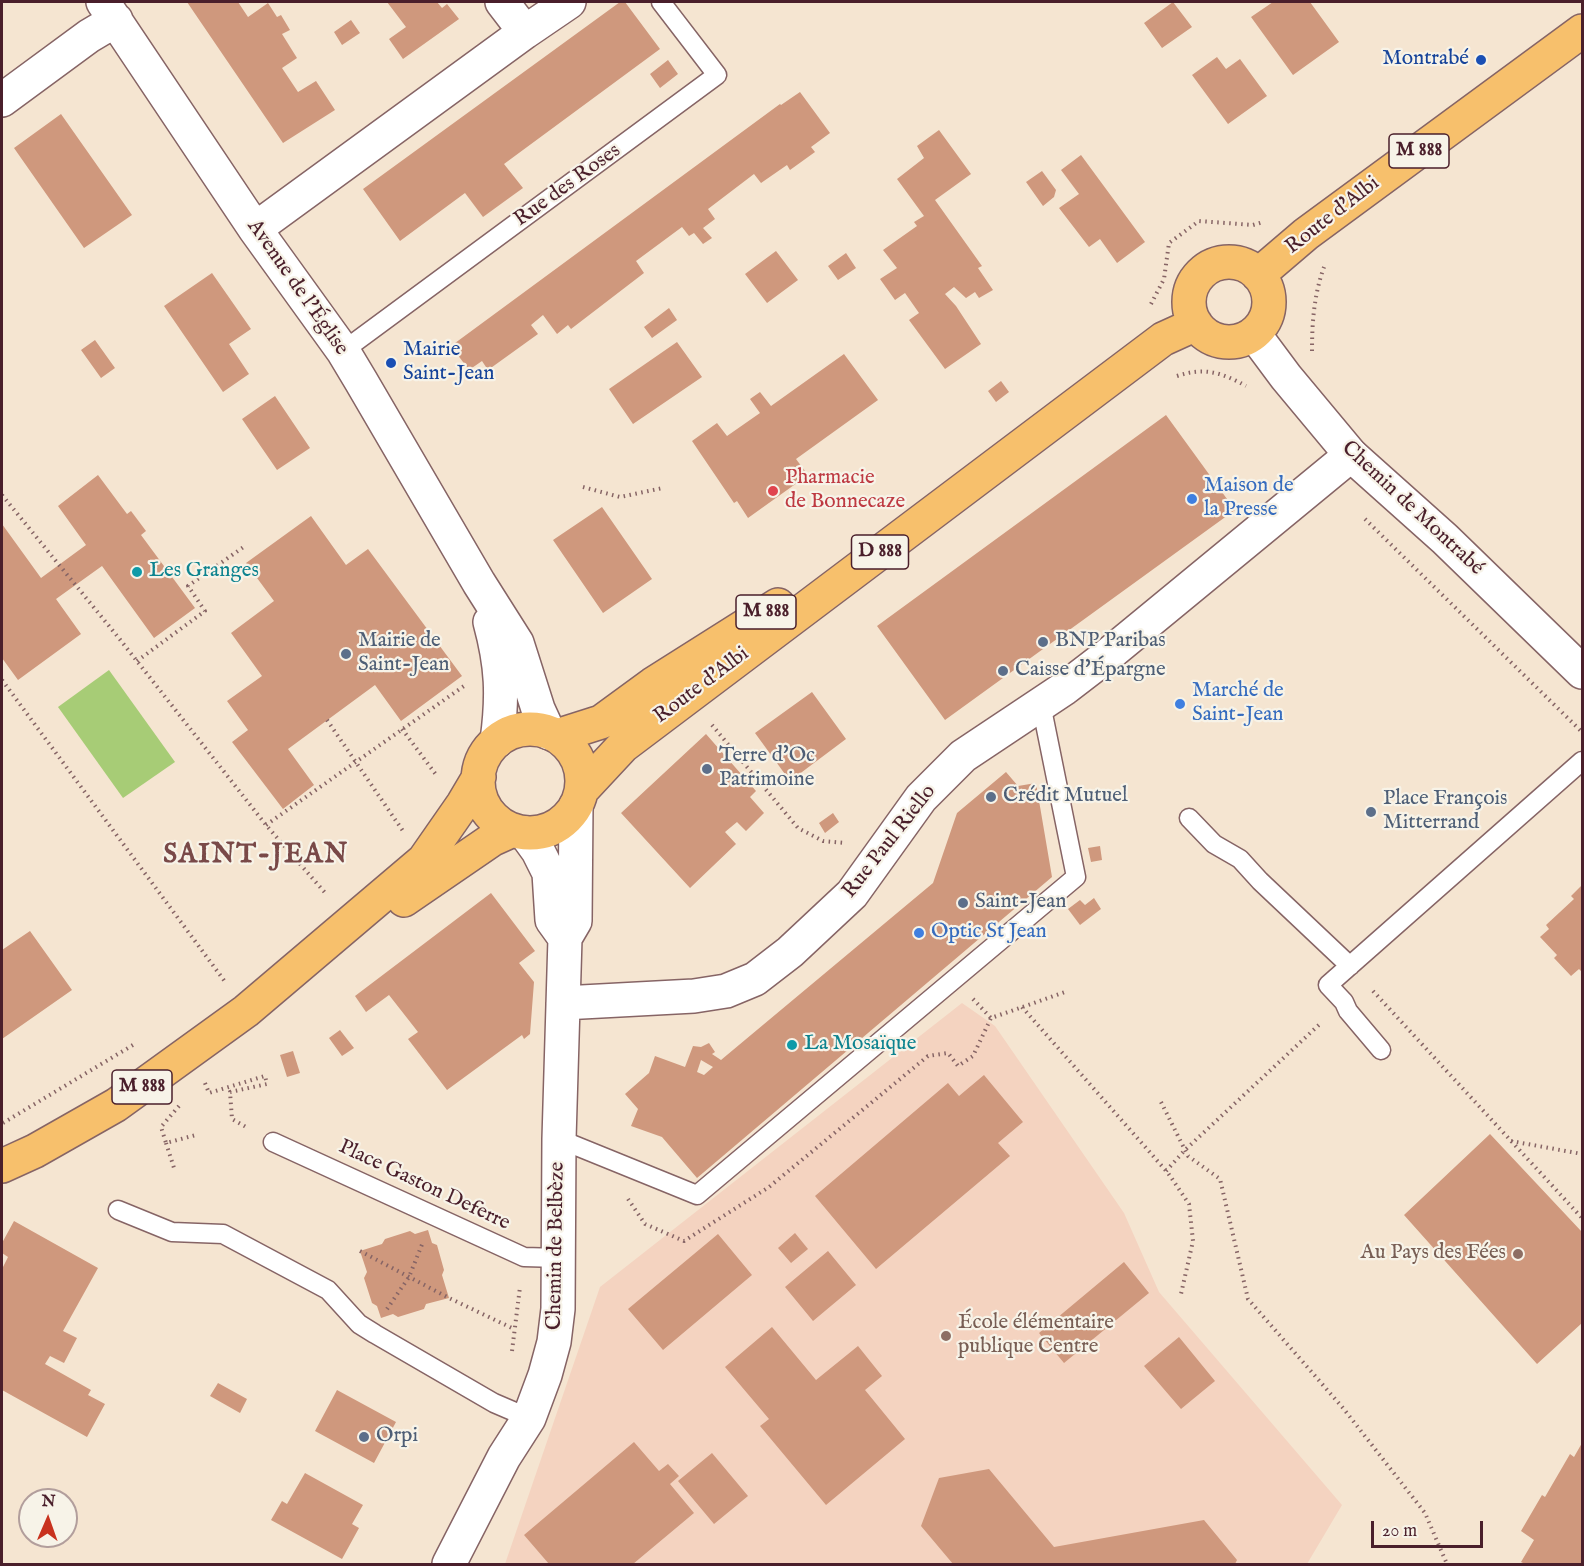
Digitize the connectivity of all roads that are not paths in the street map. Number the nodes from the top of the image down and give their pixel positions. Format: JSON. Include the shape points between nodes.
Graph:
{"nodes":[{"id":1,"x":502,"y":2,"type":"edge"},
{"id":2,"x":569,"y":2,"type":"edge"},
{"id":3,"x":661,"y":2,"type":"edge"},
{"id":4,"x":109,"y":11,"type":"edge"},
{"id":5,"x":1582,"y":31,"type":"edge"},
{"id":6,"x":525,"y":32,"type":"junction"},
{"id":7,"x":2,"y":100,"type":"edge"},
{"id":8,"x":255,"y":229,"type":"junction"},
{"id":9,"x":1258,"y":275,"type":"junction"},
{"id":10,"x":1196,"y":324,"type":"junction"},
{"id":11,"x":1254,"y":334,"type":"junction"},
{"id":12,"x":343,"y":351,"type":"junction"},
{"id":13,"x":1351,"y":455,"type":"junction"},
{"id":14,"x":972,"y":482,"type":"junction"},
{"id":15,"x":479,"y":583,"type":"junction"},
{"id":16,"x":788,"y":622,"type":"joint"},
{"id":17,"x":1582,"y":672,"type":"edge"},
{"id":18,"x":1041,"y":704,"type":"junction"},
{"id":19,"x":553,"y":734,"type":"junction"},
{"id":20,"x":497,"y":741,"type":"junction"},
{"id":21,"x":1582,"y":761,"type":"edge"},
{"id":22,"x":478,"y":777,"type":"junction"},
{"id":23,"x":579,"y":798,"type":"junction"},
{"id":24,"x":1189,"y":818,"type":"dead end"},
{"id":25,"x":519,"y":832,"type":"junction"},
{"id":26,"x":565,"y":938,"type":"junction"},
{"id":27,"x":1350,"y":966,"type":"junction"},
{"id":28,"x":271,"y":990,"type":"junction"},
{"id":29,"x":563,"y":1003,"type":"junction"},
{"id":30,"x":1381,"y":1050,"type":"dead end"},
{"id":31,"x":559,"y":1139,"type":"junction"},
{"id":32,"x":273,"y":1142,"type":"road end"},
{"id":33,"x":2,"y":1166,"type":"edge"},
{"id":34,"x":118,"y":1210,"type":"dead end"},
{"id":35,"x":559,"y":1258,"type":"junction"},
{"id":36,"x":529,"y":1418,"type":"junction"},
{"id":37,"x":449,"y":1564,"type":"edge"}],
"edges":[{"from":1,"to":6,"type":"street"},
{"from":2,"to":6,"type":"street"},
{"from":3,"to":12,"type":"lane","name":"Rue des Roses","via":[[717,75]]},
{"from":4,"to":7,"type":"street","via":[[89,36]]},
{"from":4,"to":8,"type":"street","name":"Avenue de l'Église"},
{"from":5,"to":9,"type":"main road","name":"Route d'Albi","number":"M 888","via":[[1306,234]]},
{"from":6,"to":8,"type":"street"},
{"from":8,"to":12,"type":"street","name":"Avenue de l'Église"},
{"from":9,"to":10,"type":"main road","via":[[1236,263],[1210,267],[1200,275],[1189,298]]},
{"from":9,"to":11,"type":"main road","via":[[1266,285],[1269,305],[1263,324]]},
{"from":10,"to":11,"type":"main road","via":[[1216,340],[1242,340]]},
{"from":10,"to":14,"type":"main road","name":"Route d'Albi","number":"M 888","via":[[1162,339]]},
{"from":11,"to":13,"type":"street","name":"Chemin de Montrabé"},
{"from":12,"to":15,"type":"street","name":"Avenue de l'Église"},
{"from":13,"to":17,"type":"street","name":"Chemin de Montrabé"},
{"from":13,"to":18,"type":"street","name":"Rue Paul Riello","via":[[1108,655]]},
{"from":14,"to":16,"type":"main road","name":"Route d'Albi","number":"D 888"},
{"from":14,"to":19,"type":"main road","name":"Route d'Albi","number":"M 888","via":[[653,684],[601,722]]},
{"from":15,"to":19,"type":"street","name":"Avenue de l'Église","via":[[517,643],[538,709]]},
{"from":15,"to":20,"type":"street","name":"Avenue de l'Église","via":[[498,649],[502,679]]},
{"from":16,"to":23,"type":"main road","name":"Route d'Albi","number":"M 888","via":[[623,746]]},
{"from":18,"to":29,"type":"street","name":"Rue Paul Riello","via":[[963,756],[921,798],[852,894],[754,979],[726,991],[694,996]]},
{"from":18,"to":31,"type":"lane","via":[[1076,877],[697,1195]]},
{"from":19,"to":20,"type":"main road","via":[[516,731]]},
{"from":19,"to":23,"type":"main road","via":[[580,765]]},
{"from":20,"to":22,"type":"main road","via":[[482,760]]},
{"from":21,"to":27,"type":"lane"},
{"from":22,"to":25,"type":"main road","via":[[486,809],[494,819]]},
{"from":22,"to":28,"type":"main road","number":"M 888","via":[[424,860]]},
{"from":23,"to":25,"type":"main road","via":[[560,824],[548,830]]},
{"from":23,"to":26,"type":"street","name":"Chemin de Belbèze","via":[[575,921]]},
{"from":24,"to":27,"type":"lane","via":[[1214,844],[1240,859]]},
{"from":25,"to":26,"type":"street","name":"Chemin de Belbèze","via":[[538,851],[549,873],[552,920]]},
{"from":25,"to":28,"type":"main road","number":"M 888","via":[[493,839]]},
{"from":26,"to":29,"type":"street","name":"Chemin de Belbèze"},
{"from":27,"to":30,"type":"lane","via":[[1328,985]]},
{"from":28,"to":33,"type":"main road","number":"M 888","via":[[116,1105]]},
{"from":29,"to":31,"type":"street","name":"Chemin de Belbèze"},
{"from":31,"to":35,"type":"street","name":"Chemin de Belbèze"},
{"from":32,"to":35,"type":"lane","name":"Place Gaston Deferre","via":[[524,1257]]},
{"from":34,"to":36,"type":"lane","via":[[172,1232],[223,1234],[328,1290],[358,1324],[494,1403]]},
{"from":35,"to":36,"type":"street","name":"Chemin de Belbèze","via":[[554,1342]]},
{"from":36,"to":37,"type":"street","name":"Chemin de Belbèze","via":[[504,1456]]}]}
